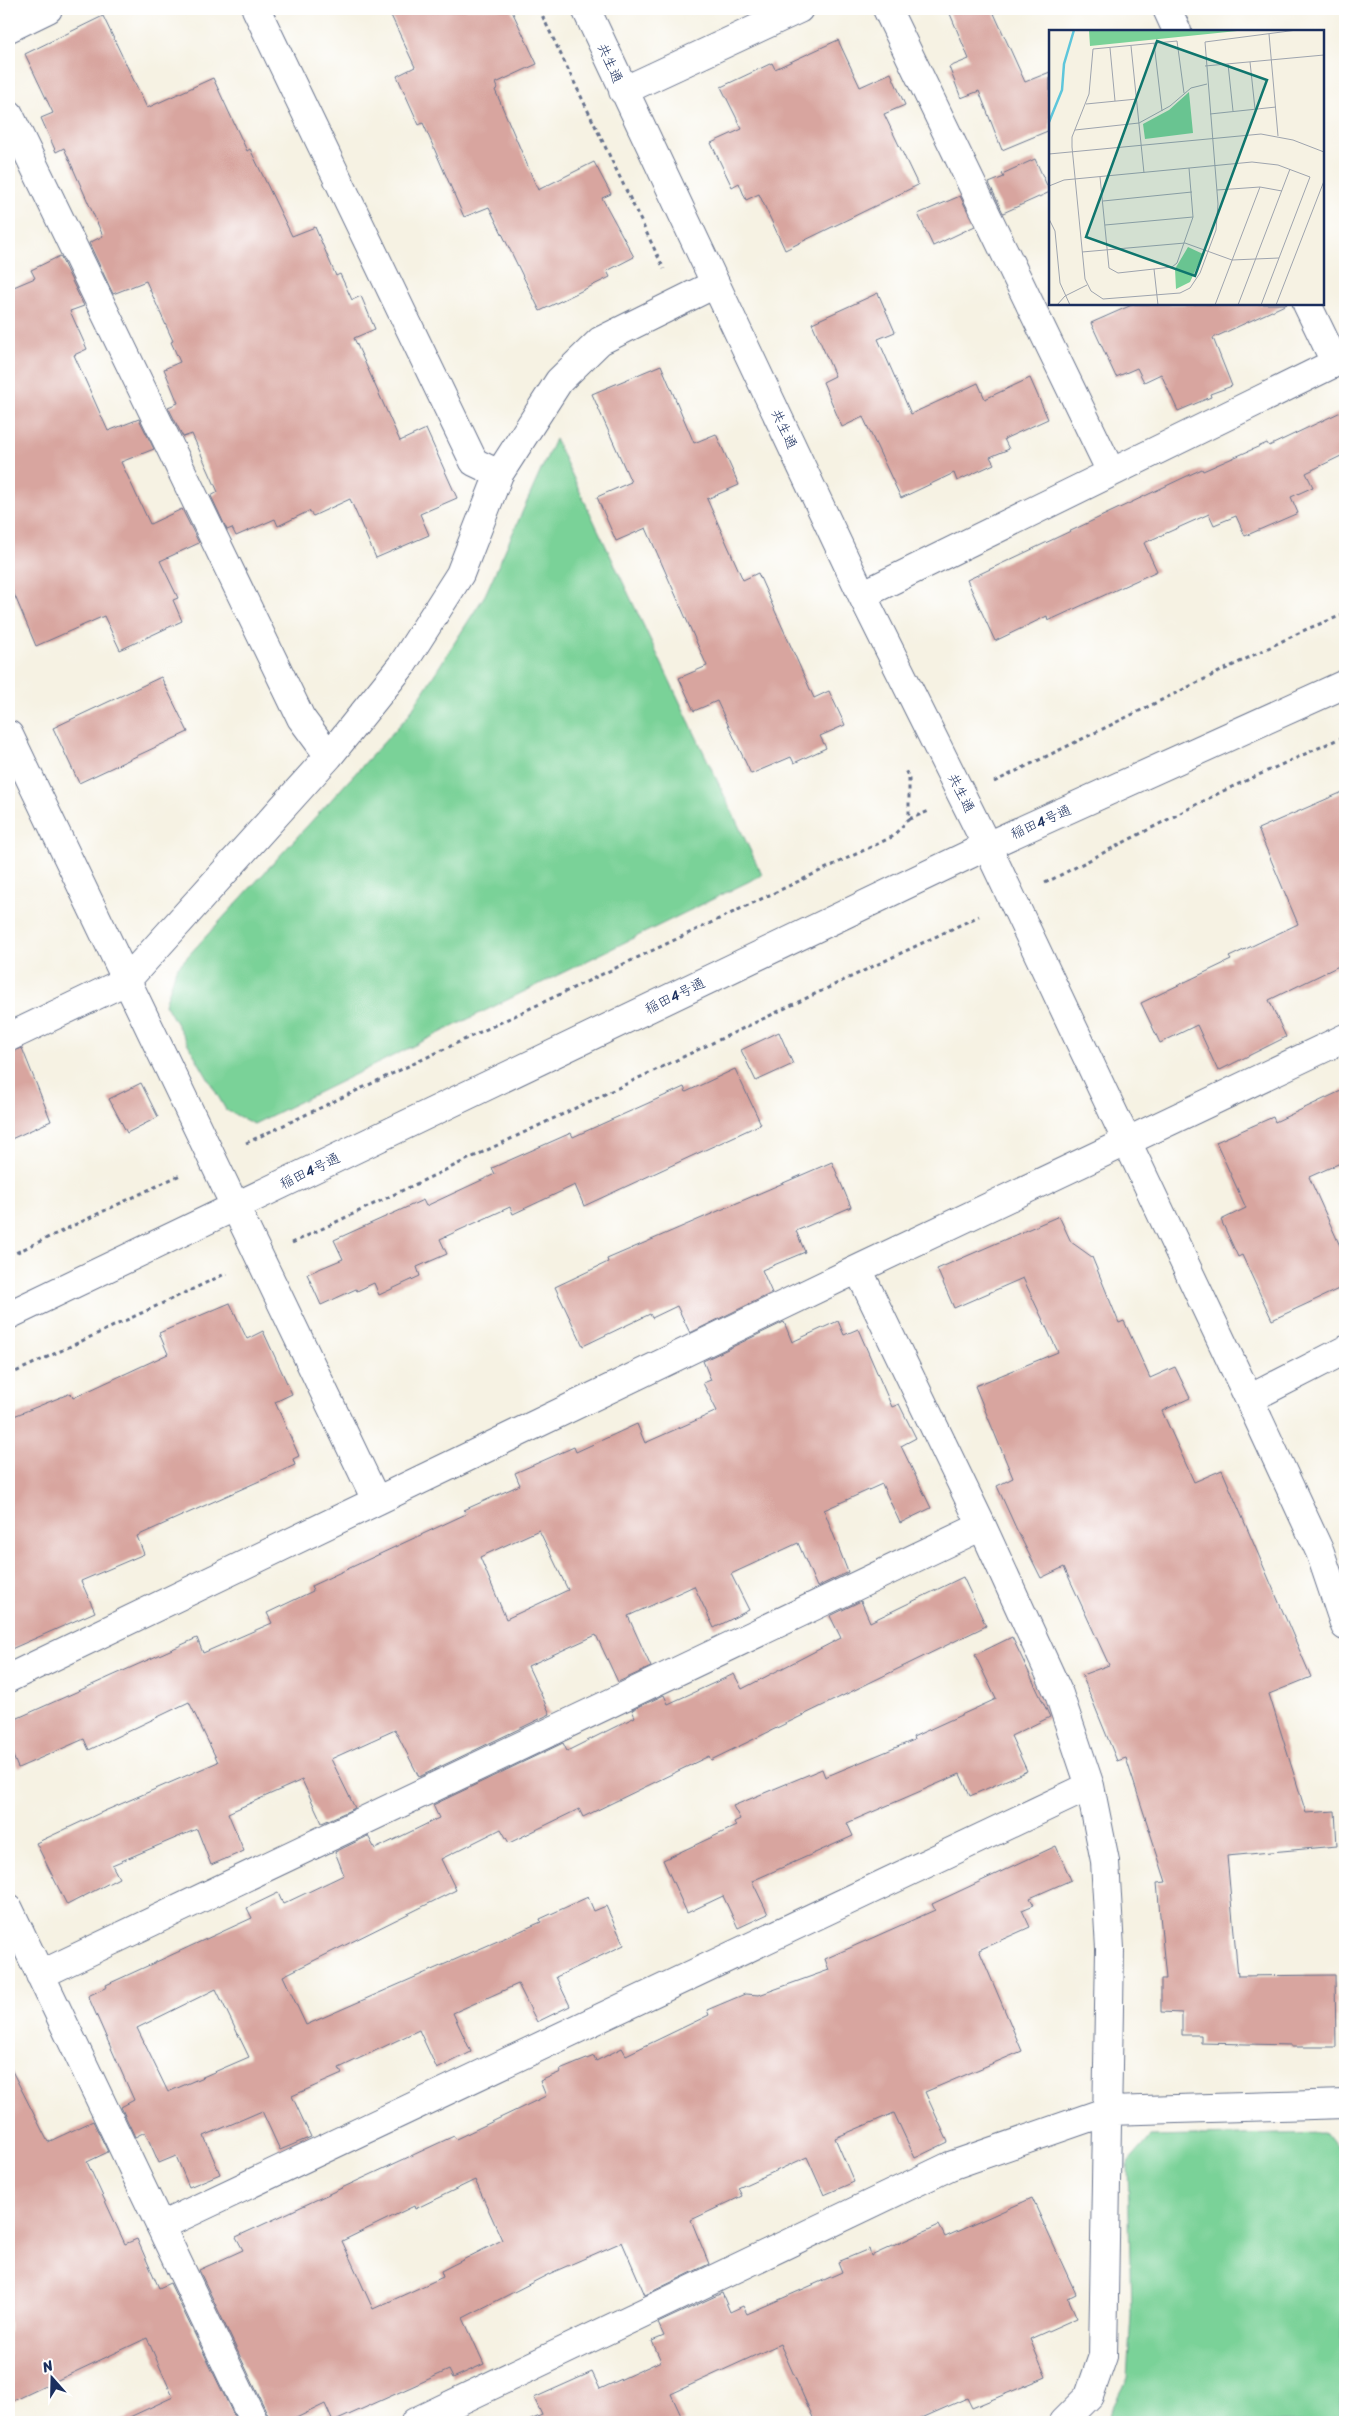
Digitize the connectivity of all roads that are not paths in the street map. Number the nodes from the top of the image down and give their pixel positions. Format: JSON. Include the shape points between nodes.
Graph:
{"nodes":[{"id":1,"x":48,"y":9,"type":"edge"},
{"id":2,"x":256,"y":9,"type":"edge"},
{"id":3,"x":586,"y":9,"type":"edge"},
{"id":4,"x":799,"y":9,"type":"edge"},
{"id":5,"x":887,"y":9,"type":"edge"},
{"id":6,"x":1167,"y":9,"type":"edge"},
{"id":7,"x":9,"y":28,"type":"edge"},
{"id":8,"x":1177,"y":30,"type":"edge"},
{"id":9,"x":623,"y":91,"type":"junction"},
{"id":10,"x":9,"y":114,"type":"edge"},
{"id":11,"x":715,"y":284,"type":"junction"},
{"id":12,"x":1308,"y":305,"type":"edge"},
{"id":13,"x":1340,"y":360,"type":"edge"},
{"id":14,"x":1111,"y":472,"type":"junction"},
{"id":15,"x":499,"y":474,"type":"junction"},
{"id":16,"x":862,"y":594,"type":"junction"},
{"id":17,"x":1345,"y":684,"type":"edge"},
{"id":18,"x":9,"y":735,"type":"edge"},
{"id":19,"x":329,"y":756,"type":"junction"},
{"id":20,"x":987,"y":846,"type":"junction"},
{"id":21,"x":126,"y":981,"type":"junction"},
{"id":22,"x":9,"y":1036,"type":"edge"},
{"id":23,"x":1345,"y":1038,"type":"edge"},
{"id":24,"x":1128,"y":1142,"type":"junction"},
{"id":25,"x":235,"y":1207,"type":"junction"},
{"id":26,"x":858,"y":1269,"type":"junction"},
{"id":27,"x":9,"y":1315,"type":"edge"},
{"id":28,"x":1345,"y":1350,"type":"edge"},
{"id":29,"x":1249,"y":1399,"type":"junction"},
{"id":30,"x":376,"y":1500,"type":"junction"},
{"id":31,"x":982,"y":1526,"type":"junction"},
{"id":32,"x":1345,"y":1626,"type":"edge"},
{"id":33,"x":9,"y":1678,"type":"edge"},
{"id":34,"x":1090,"y":1786,"type":"junction"},
{"id":35,"x":9,"y":1909,"type":"edge"},
{"id":36,"x":40,"y":1975,"type":"junction"},
{"id":37,"x":1345,"y":2104,"type":"edge"},
{"id":38,"x":1108,"y":2111,"type":"junction"},
{"id":39,"x":161,"y":2226,"type":"junction"},
{"id":40,"x":254,"y":2422,"type":"edge"},
{"id":41,"x":415,"y":2422,"type":"edge"},
{"id":42,"x":1063,"y":2422,"type":"edge"}],
"edges":[{"from":1,"to":7,"type":"street"},
{"from":2,"to":15,"type":"street","via":[[474,462]]},
{"from":3,"to":9,"type":"street","name":"共生通"},
{"from":4,"to":9,"type":"street"},
{"from":5,"to":14,"type":"street"},
{"from":6,"to":8,"type":"street"},
{"from":9,"to":11,"type":"street","name":"共生通"},
{"from":10,"to":19,"type":"street","via":[[301,718]]},
{"from":11,"to":15,"type":"street","via":[[600,341],[559,381]]},
{"from":11,"to":16,"type":"street","name":"共生通"},
{"from":12,"to":13,"type":"street"},
{"from":13,"to":14,"type":"street"},
{"from":14,"to":16,"type":"street"},
{"from":15,"to":19,"type":"street","via":[[460,574],[402,665]]},
{"from":16,"to":20,"type":"street","name":"共生通"},
{"from":17,"to":20,"type":"street","name":"稲田4号通"},
{"from":18,"to":21,"type":"street"},
{"from":19,"to":21,"type":"street"},
{"from":20,"to":24,"type":"street","name":"共生通"},
{"from":20,"to":25,"type":"street","name":"稲田4号通"},
{"from":21,"to":22,"type":"street"},
{"from":21,"to":25,"type":"street"},
{"from":23,"to":24,"type":"street"},
{"from":24,"to":26,"type":"street"},
{"from":24,"to":29,"type":"street","name":"共生通"},
{"from":25,"to":27,"type":"street","name":"稲田4号通"},
{"from":25,"to":30,"type":"street"},
{"from":26,"to":30,"type":"street"},
{"from":26,"to":31,"type":"street"},
{"from":28,"to":29,"type":"street"},
{"from":29,"to":32,"type":"street","name":"共生通","via":[[1320,1552]]},
{"from":30,"to":33,"type":"street"},
{"from":31,"to":34,"type":"street","via":[[1058,1694]]},
{"from":31,"to":36,"type":"street"},
{"from":34,"to":38,"type":"street","via":[[1105,1861],[1110,1939]]},
{"from":34,"to":39,"type":"street"},
{"from":35,"to":36,"type":"street"},
{"from":36,"to":39,"type":"street"},
{"from":37,"to":38,"type":"street"},
{"from":38,"to":41,"type":"street","via":[[950,2166]]},
{"from":38,"to":42,"type":"street","via":[[1104,2356],[1089,2396]]},
{"from":39,"to":40,"type":"street"}]}
